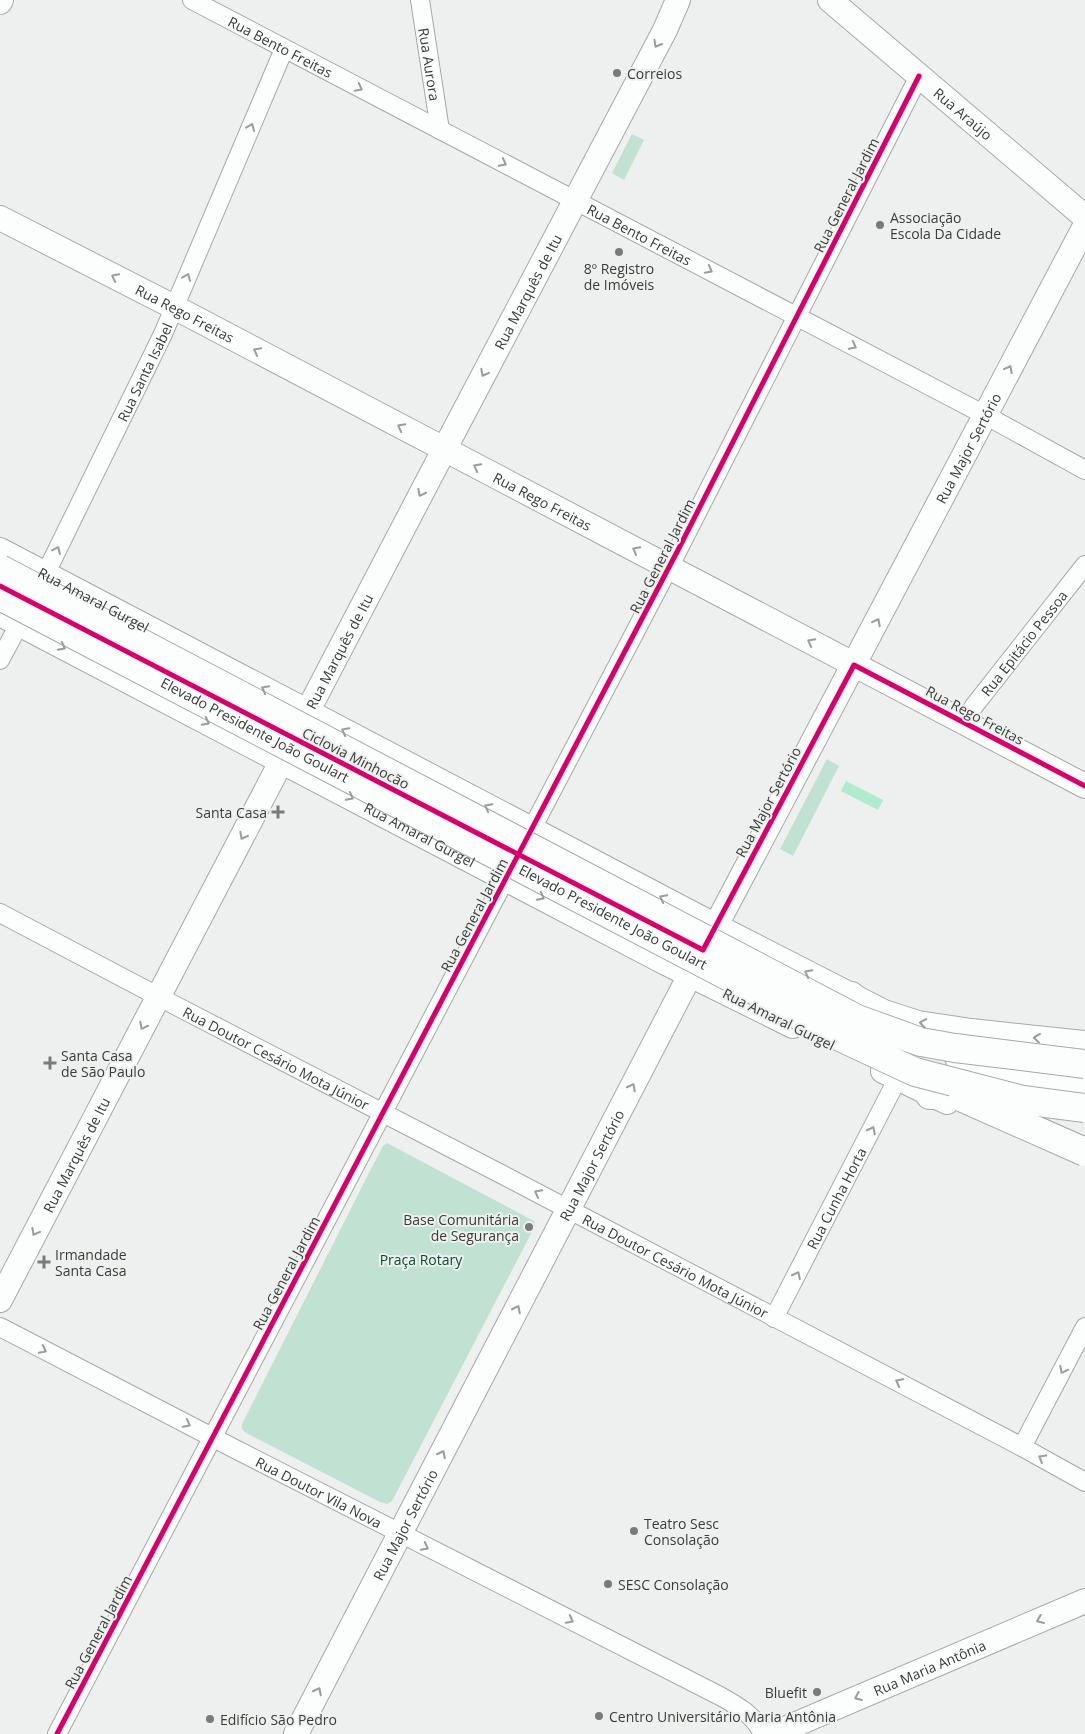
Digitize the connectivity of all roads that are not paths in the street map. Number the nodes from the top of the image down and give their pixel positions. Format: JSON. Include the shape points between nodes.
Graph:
{"nodes":[{"id":1,"x":192,"y":0,"type":"edge"},
{"id":2,"x":420,"y":0,"type":"edge"},
{"id":3,"x":678,"y":0,"type":"edge"},
{"id":4,"x":838,"y":3,"type":"edge"},
{"id":5,"x":284,"y":49,"type":"junction"},
{"id":6,"x":919,"y":76,"type":"junction"},
{"id":7,"x":440,"y":130,"type":"junction"},
{"id":8,"x":574,"y":200,"type":"junction"},
{"id":9,"x":1085,"y":217,"type":"edge"},
{"id":10,"x":0,"y":218,"type":"edge"},
{"id":11,"x":1085,"y":226,"type":"edge"},
{"id":12,"x":174,"y":307,"type":"junction"},
{"id":13,"x":796,"y":316,"type":"junction"},
{"id":14,"x":985,"y":415,"type":"junction"},
{"id":15,"x":444,"y":450,"type":"junction"},
{"id":16,"x":1085,"y":470,"type":"edge"},
{"id":17,"x":0,"y":550,"type":"edge"},
{"id":18,"x":1085,"y":566,"type":"edge"},
{"id":19,"x":669,"y":568,"type":"junction"},
{"id":20,"x":0,"y":569,"type":"edge"},
{"id":21,"x":45,"y":574,"type":"junction"},
{"id":22,"x":1080,"y":584,"type":"edge"},
{"id":23,"x":0,"y":596,"type":"edge"},
{"id":24,"x":10,"y":619,"type":"edge"},
{"id":25,"x":0,"y":660,"type":"edge"},
{"id":26,"x":854,"y":665,"type":"junction"},
{"id":27,"x":308,"y":712,"type":"junction"},
{"id":28,"x":964,"y":723,"type":"junction"},
{"id":29,"x":282,"y":762,"type":"junction"},
{"id":30,"x":1085,"y":786,"type":"edge"},
{"id":31,"x":532,"y":829,"type":"junction"},
{"id":32,"x":506,"y":879,"type":"junction"},
{"id":33,"x":0,"y":913,"type":"edge"},
{"id":34,"x":716,"y":926,"type":"junction"},
{"id":35,"x":690,"y":975,"type":"junction"},
{"id":36,"x":158,"y":996,"type":"junction"},
{"id":37,"x":851,"y":996,"type":"junction"},
{"id":38,"x":1085,"y":1043,"type":"edge"},
{"id":39,"x":1085,"y":1064,"type":"edge"},
{"id":40,"x":907,"y":1075,"type":"junction"},
{"id":41,"x":1085,"y":1080,"type":"edge"},
{"id":42,"x":930,"y":1095,"type":"junction"},
{"id":43,"x":1085,"y":1108,"type":"edge"},
{"id":44,"x":383,"y":1114,"type":"junction"},
{"id":45,"x":1085,"y":1118,"type":"edge"},
{"id":46,"x":1085,"y":1152,"type":"edge"},
{"id":47,"x":1085,"y":1164,"type":"edge"},
{"id":48,"x":569,"y":1209,"type":"junction"},
{"id":49,"x":0,"y":1300,"type":"edge"},
{"id":50,"x":774,"y":1318,"type":"junction"},
{"id":51,"x":0,"y":1327,"type":"edge"},
{"id":52,"x":1085,"y":1327,"type":"edge"},
{"id":53,"x":213,"y":1438,"type":"junction"},
{"id":54,"x":1022,"y":1447,"type":"junction"},
{"id":55,"x":1085,"y":1482,"type":"edge"},
{"id":56,"x":400,"y":1534,"type":"junction"},
{"id":57,"x":1085,"y":1600,"type":"edge"},
{"id":58,"x":57,"y":1734,"type":"edge"},
{"id":59,"x":296,"y":1734,"type":"edge"},
{"id":60,"x":763,"y":1734,"type":"edge"},
{"id":61,"x":773,"y":1734,"type":"edge"}],
"edges":[{"from":1,"to":5,"type":"street","name":"Rua Bento Freitas"},
{"from":2,"to":7,"type":"street","name":"Rua Aurora"},
{"from":3,"to":8,"type":"street","name":"Rua Marquês de Itu","one_way":true},
{"from":4,"to":6,"type":"street","name":"Rua Araújo"},
{"from":5,"to":7,"type":"street","name":"Rua Bento Freitas","one_way":true},
{"from":12,"to":5,"type":"street","name":"Rua Santa Isabel","one_way":true},
{"from":6,"to":9,"type":"street","name":"Rua Araújo"},
{"from":6,"to":13,"type":"street","name":"Rua General Jardim"},
{"from":7,"to":8,"type":"street","name":"Rua Bento Freitas","one_way":true},
{"from":8,"to":13,"type":"street","name":"Rua Bento Freitas","one_way":true},
{"from":8,"to":15,"type":"street","name":"Rua Marquês de Itu","one_way":true},
{"from":12,"to":10,"type":"street","name":"Rua Rego Freitas","one_way":true},
{"from":14,"to":11,"type":"street","name":"Rua Major Sertório","one_way":true},
{"from":15,"to":12,"type":"street","name":"Rua Rego Freitas","one_way":true},
{"from":21,"to":12,"type":"street","name":"Rua Santa Isabel","one_way":true,"via":[[162,338]]},
{"from":13,"to":14,"type":"street","name":"Rua Bento Freitas","one_way":true},
{"from":13,"to":19,"type":"street","name":"Rua General Jardim"},
{"from":14,"to":16,"type":"street","name":"Rua Bento Freitas"},
{"from":26,"to":14,"type":"street","name":"Rua Major Sertório","one_way":true},
{"from":19,"to":15,"type":"street","name":"Rua Rego Freitas","one_way":true},
{"from":15,"to":27,"type":"street","name":"Rua Marquês de Itu","one_way":true},
{"from":17,"to":21,"type":"street","name":"Rua Amaral Gurgel"},
{"from":18,"to":22,"type":"street","name":"Rua Epitácio Pessoa"},
{"from":26,"to":19,"type":"street","name":"Rua Rego Freitas","one_way":true},
{"from":19,"to":31,"type":"street","name":"Rua General Jardim"},
{"from":20,"to":39,"type":"highway","name":"Elevado Presidente João Goulart","bridge":true,"via":[[858,1019],[921,1042]]},
{"from":21,"to":24,"type":"street","name":"Rua Santa Isabel"},
{"from":27,"to":21,"type":"street","name":"Rua Amaral Gurgel","one_way":true},
{"from":22,"to":28,"type":"street","name":"Rua Epitácio Pessoa","via":[[974,706]]},
{"from":23,"to":40,"type":"highway","name":"Elevado Presidente João Goulart","bridge":true,"via":[[745,985]]},
{"from":24,"to":25,"type":"street","name":"Rua Santa Isabel"},
{"from":24,"to":29,"type":"street","name":"Rua Amaral Gurgel","one_way":true},
{"from":26,"to":28,"type":"street","name":"Rua Rego Freitas"},
{"from":26,"to":34,"type":"street","name":"Rua Major Sertório"},
{"from":27,"to":29,"type":"street","name":"Rua Marquês de Itu"},
{"from":31,"to":27,"type":"street","name":"Rua Amaral Gurgel","one_way":true},
{"from":28,"to":30,"type":"street","name":"Rua Rego Freitas"},
{"from":29,"to":32,"type":"street","name":"Rua Amaral Gurgel","one_way":true},
{"from":29,"to":36,"type":"street","name":"Rua Marquês de Itu","one_way":true},
{"from":31,"to":32,"type":"street","name":"Rua General Jardim"},
{"from":34,"to":31,"type":"street","name":"Rua Amaral Gurgel","one_way":true},
{"from":32,"to":35,"type":"street","name":"Rua Amaral Gurgel","one_way":true},
{"from":32,"to":44,"type":"street","name":"Rua General Jardim"},
{"from":33,"to":36,"type":"street","name":"Rua Doutor Cesário Mota Júnior"},
{"from":34,"to":35,"type":"street","name":"Rua Major Sertório"},
{"from":37,"to":34,"type":"street","name":"Rua Amaral Gurgel","one_way":true},
{"from":35,"to":40,"type":"street","name":"Rua Amaral Gurgel"},
{"from":48,"to":35,"type":"street","name":"Rua Major Sertório","one_way":true},
{"from":36,"to":44,"type":"street","name":"Rua Doutor Cesário Mota Júnior"},
{"from":36,"to":49,"type":"street","name":"Rua Marquês de Itu","one_way":true},
{"from":38,"to":37,"type":"street","name":"Rua Amaral Gurgel","one_way":true,"via":[[918,1023],[884,1012]]},
{"from":37,"to":41,"type":"highway","via":[[887,1026],[935,1051],[1017,1073]]},
{"from":40,"to":42,"type":"street","name":"Rua Amaral Gurgel"},
{"from":40,"to":43,"type":"highway","name":"Elevado Presidente João Goulart","bridge":true,"via":[[1023,1100]]},
{"from":40,"to":46,"type":"highway","bridge":true},
{"from":50,"to":40,"type":"street","name":"Rua Cunha Horta","one_way":true},
{"from":42,"to":45,"type":"highway","via":[[967,1094]]},
{"from":42,"to":47,"type":"street","name":"Rua Amaral Gurgel"},
{"from":48,"to":44,"type":"street","name":"Rua Doutor Cesário Mota Júnior","one_way":true},
{"from":44,"to":53,"type":"street","name":"Rua General Jardim"},
{"from":48,"to":50,"type":"street","name":"Rua Doutor Cesário Mota Júnior"},
{"from":56,"to":48,"type":"street","name":"Rua Major Sertório","one_way":true},
{"from":54,"to":50,"type":"street","name":"Rua Doutor Cesário Mota Júnior","one_way":true},
{"from":51,"to":53,"type":"street","name":"Rua Doutor Vila Nova","one_way":true},
{"from":52,"to":54,"type":"street","one_way":true},
{"from":53,"to":56,"type":"street","name":"Rua Doutor Vila Nova"},
{"from":53,"to":58,"type":"street","name":"Rua General Jardim"},
{"from":55,"to":54,"type":"street","name":"Rua Doutor Cesário Mota Júnior","one_way":true},
{"from":59,"to":56,"type":"street","name":"Rua Major Sertório","one_way":true},
{"from":56,"to":60,"type":"street","name":"Rua Doutor Vila Nova","one_way":true,"via":[[720,1696],[752,1716]]},
{"from":57,"to":61,"type":"street","name":"Rua Maria Antônia","one_way":true}]}
